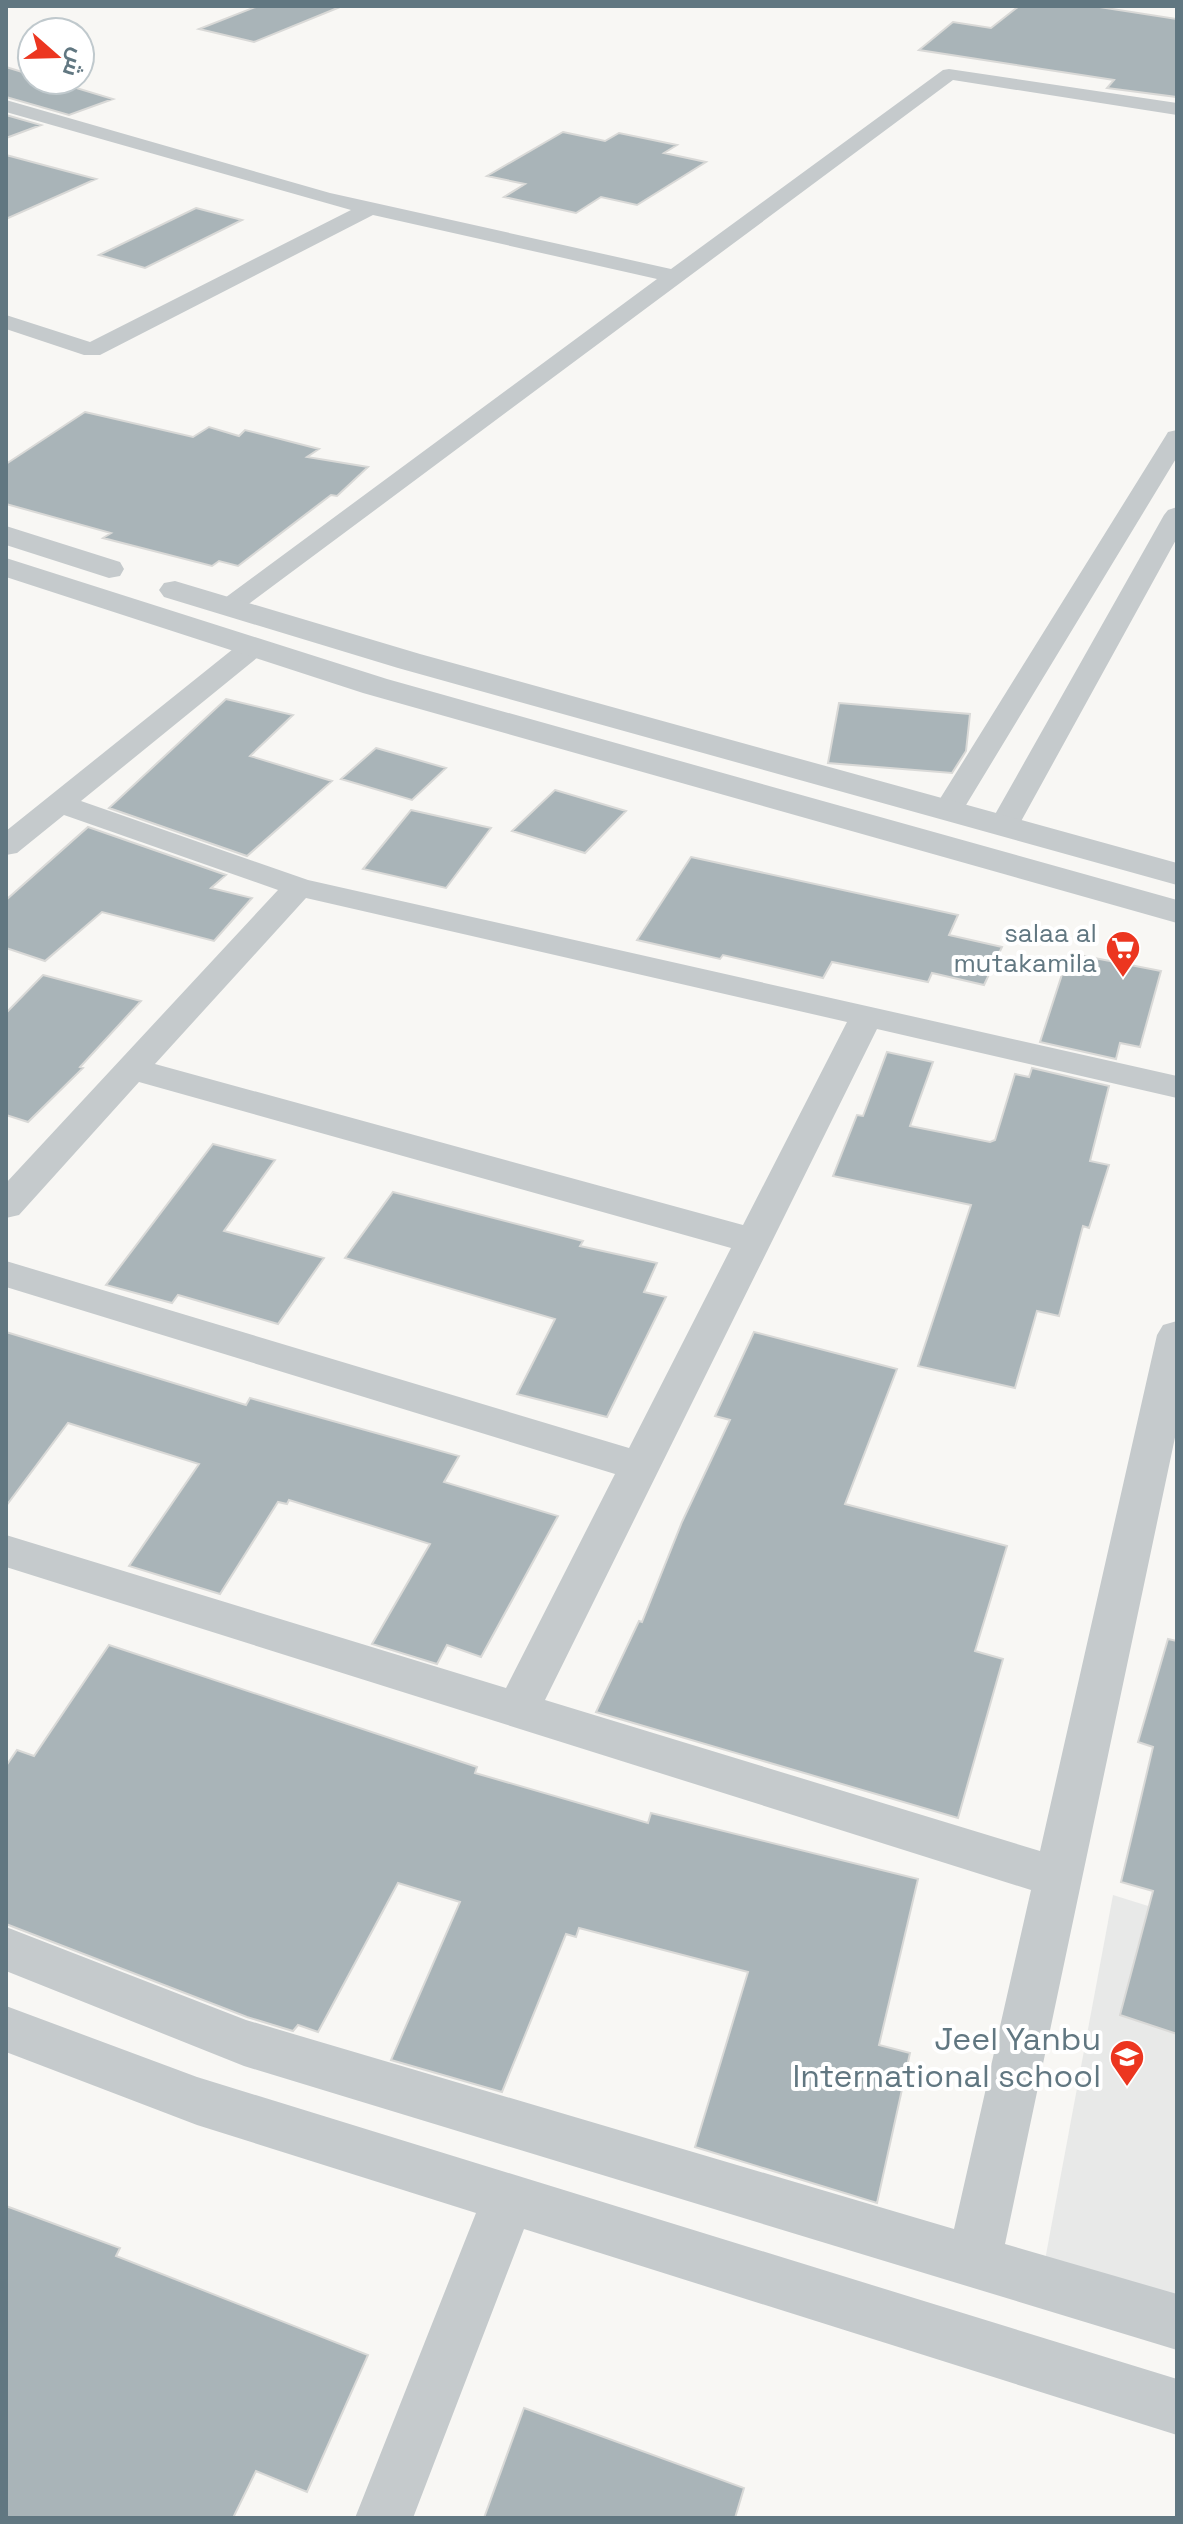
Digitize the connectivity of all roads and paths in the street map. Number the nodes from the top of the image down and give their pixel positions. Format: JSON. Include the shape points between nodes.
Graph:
{"nodes":[{"id":1,"x":6,"y":106,"type":"edge"},
{"id":2,"x":1177,"y":109,"type":"edge"},
{"id":3,"x":370,"y":208,"type":"junction"},
{"id":4,"x":677,"y":277,"type":"junction"},
{"id":5,"x":6,"y":322,"type":"edge"},
{"id":6,"x":1177,"y":437,"type":"edge"},
{"id":7,"x":1177,"y":515,"type":"edge"},
{"id":8,"x":6,"y":535,"type":"edge"},
{"id":9,"x":1165,"y":561,"type":"edge"},
{"id":10,"x":6,"y":567,"type":"edge"},
{"id":11,"x":228,"y":606,"type":"junction"},
{"id":12,"x":253,"y":647,"type":"junction"},
{"id":13,"x":59,"y":803,"type":"junction"},
{"id":14,"x":948,"y":810,"type":"junction"},
{"id":15,"x":1004,"y":825,"type":"junction"},
{"id":16,"x":6,"y":846,"type":"edge"},
{"id":17,"x":1177,"y":874,"type":"edge"},
{"id":18,"x":299,"y":887,"type":"junction"},
{"id":19,"x":1177,"y":912,"type":"edge"},
{"id":20,"x":867,"y":1016,"type":"junction"},
{"id":21,"x":132,"y":1069,"type":"junction"},
{"id":22,"x":1177,"y":1087,"type":"edge"},
{"id":23,"x":6,"y":1206,"type":"edge"},
{"id":24,"x":753,"y":1241,"type":"junction"},
{"id":25,"x":6,"y":1274,"type":"edge"},
{"id":26,"x":1177,"y":1335,"type":"edge"},
{"id":27,"x":639,"y":1466,"type":"junction"},
{"id":28,"x":6,"y":1551,"type":"edge"},
{"id":29,"x":517,"y":1710,"type":"junction"},
{"id":30,"x":1059,"y":1878,"type":"junction"},
{"id":31,"x":6,"y":1949,"type":"edge"},
{"id":32,"x":6,"y":2029,"type":"edge"},
{"id":33,"x":508,"y":2199,"type":"junction"},
{"id":34,"x":974,"y":2261,"type":"junction"},
{"id":35,"x":1177,"y":2322,"type":"edge"},
{"id":36,"x":1177,"y":2407,"type":"edge"},
{"id":37,"x":384,"y":2518,"type":"edge"}],
"edges":[{"from":1,"to":3,"type":"street"},
{"from":2,"to":4,"type":"street","via":[[949,74]]},
{"from":3,"to":4,"type":"street"},
{"from":3,"to":5,"type":"street","via":[[92,350]]},
{"from":4,"to":11,"type":"street"},
{"from":6,"to":14,"type":"street"},
{"from":7,"to":9,"type":"street"},
{"from":8,"to":11,"type":"street"},
{"from":9,"to":15,"type":"street"},
{"from":10,"to":12,"type":"street"},
{"from":11,"to":14,"type":"street"},
{"from":12,"to":13,"type":"street"},
{"from":12,"to":19,"type":"street"},
{"from":13,"to":16,"type":"street"},
{"from":13,"to":18,"type":"street"},
{"from":14,"to":15,"type":"street"},
{"from":15,"to":17,"type":"street"},
{"from":18,"to":20,"type":"street"},
{"from":18,"to":21,"type":"street"},
{"from":20,"to":22,"type":"street"},
{"from":20,"to":24,"type":"street"},
{"from":21,"to":23,"type":"street"},
{"from":21,"to":24,"type":"street"},
{"from":24,"to":27,"type":"street"},
{"from":25,"to":27,"type":"street"},
{"from":26,"to":30,"type":"street"},
{"from":27,"to":29,"type":"street"},
{"from":28,"to":29,"type":"street"},
{"from":29,"to":30,"type":"street"},
{"from":30,"to":34,"type":"street"},
{"from":31,"to":34,"type":"street","via":[[244,2043]]},
{"from":32,"to":33,"type":"street","via":[[197,2101]]},
{"from":33,"to":36,"type":"street"},
{"from":33,"to":37,"type":"street"},
{"from":34,"to":35,"type":"street"}]}
